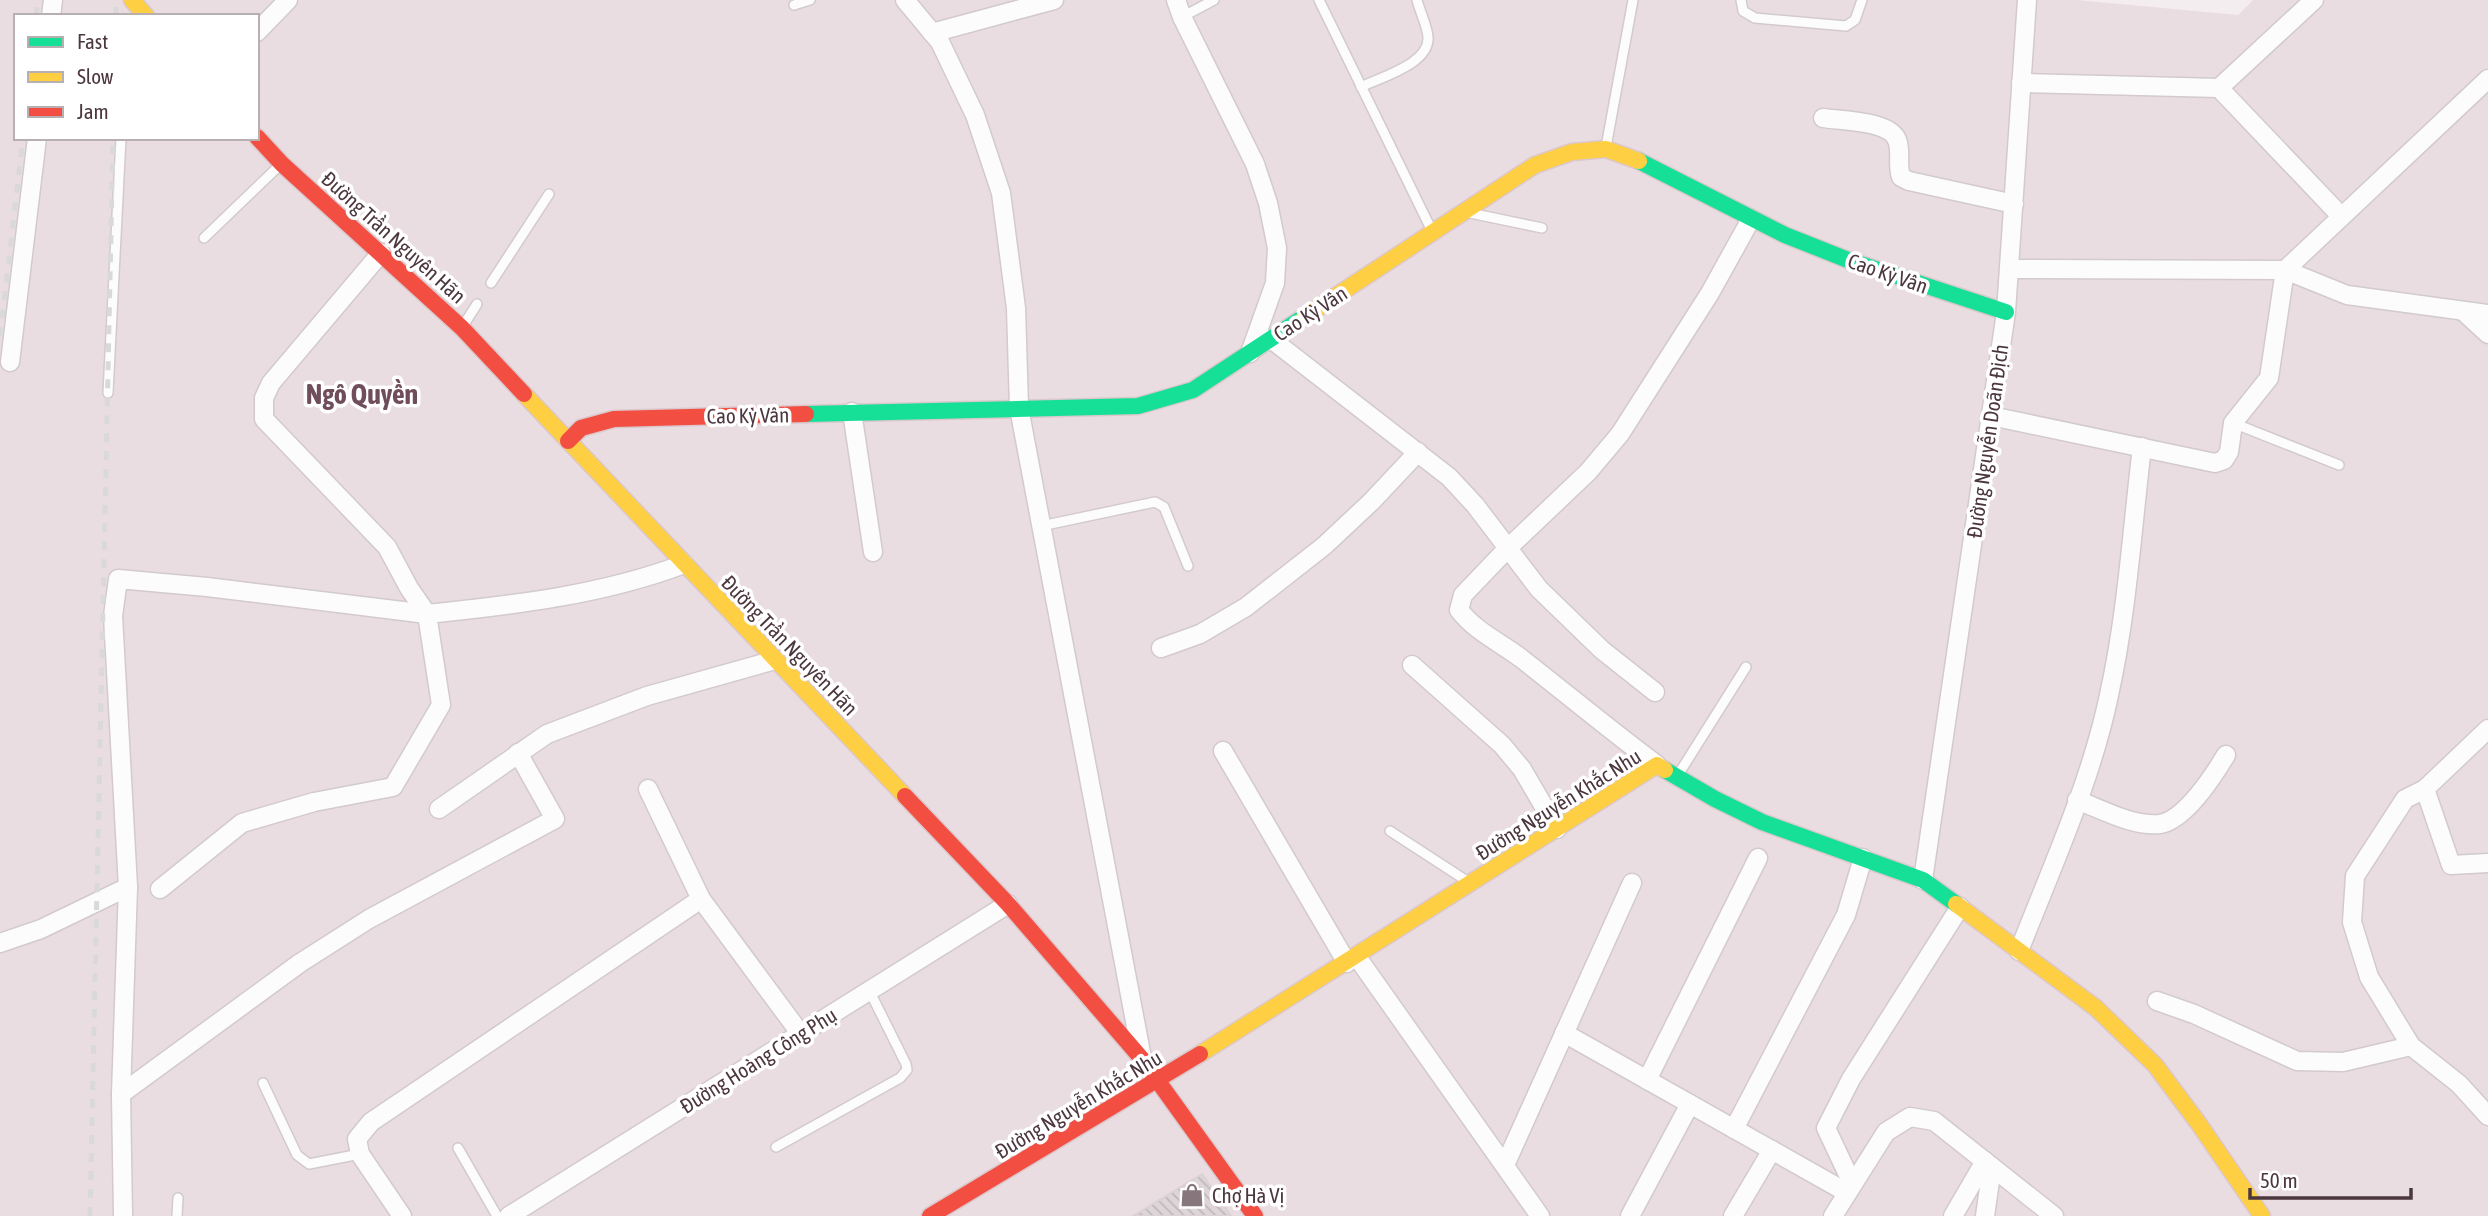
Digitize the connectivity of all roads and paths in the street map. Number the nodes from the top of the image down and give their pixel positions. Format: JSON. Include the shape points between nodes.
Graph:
{"nodes":[{"id":1,"x":288,"y":0,"type":"edge"},
{"id":2,"x":810,"y":0,"type":"edge"},
{"id":3,"x":905,"y":0,"type":"edge"},
{"id":4,"x":1054,"y":0,"type":"edge"},
{"id":5,"x":1177,"y":0,"type":"edge"},
{"id":6,"x":1214,"y":0,"type":"edge"},
{"id":7,"x":1319,"y":0,"type":"edge"},
{"id":8,"x":1417,"y":0,"type":"edge"},
{"id":9,"x":1633,"y":0,"type":"edge"},
{"id":10,"x":1741,"y":0,"type":"edge"},
{"id":11,"x":1863,"y":0,"type":"edge"},
{"id":12,"x":2027,"y":0,"type":"edge"},
{"id":13,"x":2314,"y":0,"type":"edge"},
{"id":14,"x":129,"y":3,"type":"edge"},
{"id":15,"x":794,"y":5,"type":"dead end"},
{"id":16,"x":143,"y":14,"type":"edge"},
{"id":17,"x":1182,"y":18,"type":"junction"},
{"id":18,"x":259,"y":30,"type":"edge"},
{"id":19,"x":932,"y":33,"type":"junction"},
{"id":20,"x":2488,"y":79,"type":"edge"},
{"id":21,"x":2021,"y":83,"type":"junction"},
{"id":22,"x":1361,"y":87,"type":"junction"},
{"id":23,"x":2219,"y":88,"type":"junction"},
{"id":24,"x":1823,"y":118,"type":"dead end"},
{"id":25,"x":259,"y":139,"type":"edge"},
{"id":26,"x":37,"y":140,"type":"edge"},
{"id":27,"x":121,"y":140,"type":"edge"},
{"id":28,"x":1606,"y":149,"type":"junction"},
{"id":29,"x":282,"y":163,"type":"junction"},
{"id":30,"x":550,"y":194,"type":"dead end"},
{"id":31,"x":2014,"y":204,"type":"junction"},
{"id":32,"x":1465,"y":212,"type":"junction"},
{"id":33,"x":2340,"y":215,"type":"junction"},
{"id":34,"x":1751,"y":219,"type":"junction"},
{"id":35,"x":1542,"y":228,"type":"dead end"},
{"id":36,"x":1433,"y":232,"type":"junction"},
{"id":37,"x":204,"y":238,"type":"dead end"},
{"id":38,"x":381,"y":253,"type":"junction"},
{"id":39,"x":2010,"y":269,"type":"junction"},
{"id":40,"x":2285,"y":270,"type":"junction"},
{"id":41,"x":491,"y":283,"type":"dead end"},
{"id":42,"x":477,"y":304,"type":"dead end"},
{"id":43,"x":2463,"y":311,"type":"junction"},
{"id":44,"x":2006,"y":312,"type":"junction"},
{"id":45,"x":2488,"y":314,"type":"edge"},
{"id":46,"x":462,"y":328,"type":"junction"},
{"id":47,"x":2488,"y":334,"type":"edge"},
{"id":48,"x":1270,"y":339,"type":"junction"},
{"id":49,"x":1250,"y":353,"type":"junction"},
{"id":50,"x":10,"y":362,"type":"dead end"},
{"id":51,"x":108,"y":393,"type":"dead end"},
{"id":52,"x":1020,"y":408,"type":"junction"},
{"id":53,"x":852,"y":412,"type":"junction"},
{"id":54,"x":1991,"y":416,"type":"junction"},
{"id":55,"x":2233,"y":424,"type":"junction"},
{"id":56,"x":568,"y":442,"type":"junction"},
{"id":57,"x":2142,"y":447,"type":"junction"},
{"id":58,"x":1418,"y":452,"type":"junction"},
{"id":59,"x":2339,"y":466,"type":"dead end"},
{"id":60,"x":1041,"y":526,"type":"junction"},
{"id":61,"x":1507,"y":549,"type":"junction"},
{"id":62,"x":873,"y":552,"type":"dead end"},
{"id":63,"x":684,"y":564,"type":"junction"},
{"id":64,"x":1188,"y":566,"type":"dead end"},
{"id":65,"x":427,"y":614,"type":"junction"},
{"id":66,"x":1161,"y":648,"type":"dead end"},
{"id":67,"x":775,"y":660,"type":"junction"},
{"id":68,"x":1412,"y":665,"type":"dead end"},
{"id":69,"x":1746,"y":667,"type":"dead end"},
{"id":70,"x":1655,"y":692,"type":"dead end"},
{"id":71,"x":2488,"y":729,"type":"edge"},
{"id":72,"x":1223,"y":751,"type":"dead end"},
{"id":73,"x":518,"y":753,"type":"junction"},
{"id":74,"x":2226,"y":755,"type":"dead end"},
{"id":75,"x":1657,"y":765,"type":"junction"},
{"id":76,"x":1677,"y":776,"type":"junction"},
{"id":77,"x":648,"y":789,"type":"dead end"},
{"id":78,"x":2425,"y":789,"type":"junction"},
{"id":79,"x":2077,"y":800,"type":"junction"},
{"id":80,"x":439,"y":809,"type":"dead end"},
{"id":81,"x":1557,"y":829,"type":"junction"},
{"id":82,"x":1390,"y":831,"type":"dead end"},
{"id":83,"x":1758,"y":858,"type":"dead end"},
{"id":84,"x":1863,"y":858,"type":"junction"},
{"id":85,"x":2488,"y":863,"type":"edge"},
{"id":86,"x":1923,"y":880,"type":"junction"},
{"id":87,"x":1472,"y":883,"type":"junction"},
{"id":88,"x":1632,"y":883,"type":"dead end"},
{"id":89,"x":128,"y":887,"type":"junction"},
{"id":90,"x":160,"y":889,"type":"dead end"},
{"id":91,"x":701,"y":899,"type":"junction"},
{"id":92,"x":1008,"y":904,"type":"junction"},
{"id":93,"x":1960,"y":907,"type":"junction"},
{"id":94,"x":0,"y":943,"type":"edge"},
{"id":95,"x":2019,"y":951,"type":"junction"},
{"id":96,"x":1352,"y":960,"type":"junction"},
{"id":97,"x":869,"y":990,"type":"junction"},
{"id":98,"x":2157,"y":1001,"type":"dead end"},
{"id":99,"x":800,"y":1033,"type":"junction"},
{"id":100,"x":1564,"y":1033,"type":"junction"},
{"id":101,"x":2411,"y":1046,"type":"junction"},
{"id":102,"x":1142,"y":1059,"type":"junction"},
{"id":103,"x":1159,"y":1080,"type":"junction"},
{"id":104,"x":1647,"y":1080,"type":"junction"},
{"id":105,"x":263,"y":1083,"type":"dead end"},
{"id":106,"x":121,"y":1094,"type":"junction"},
{"id":107,"x":1690,"y":1104,"type":"junction"},
{"id":108,"x":2488,"y":1116,"type":"edge"},
{"id":109,"x":1734,"y":1129,"type":"junction"},
{"id":110,"x":776,"y":1147,"type":"dead end"},
{"id":111,"x":458,"y":1148,"type":"dead end"},
{"id":112,"x":1772,"y":1150,"type":"junction"},
{"id":113,"x":360,"y":1154,"type":"junction"},
{"id":114,"x":1988,"y":1164,"type":"junction"},
{"id":115,"x":1505,"y":1165,"type":"junction"},
{"id":116,"x":1849,"y":1187,"type":"junction"},
{"id":117,"x":178,"y":1198,"type":"dead end"},
{"id":118,"x":122,"y":1216,"type":"edge"},
{"id":119,"x":177,"y":1216,"type":"edge"},
{"id":120,"x":402,"y":1216,"type":"edge"},
{"id":121,"x":497,"y":1216,"type":"edge"},
{"id":122,"x":509,"y":1216,"type":"edge"},
{"id":123,"x":930,"y":1216,"type":"edge"},
{"id":124,"x":1255,"y":1216,"type":"edge"},
{"id":125,"x":1540,"y":1216,"type":"edge"},
{"id":126,"x":1630,"y":1216,"type":"edge"},
{"id":127,"x":1733,"y":1216,"type":"edge"},
{"id":128,"x":1833,"y":1216,"type":"edge"},
{"id":129,"x":1953,"y":1216,"type":"edge"},
{"id":130,"x":1985,"y":1216,"type":"edge"},
{"id":131,"x":2054,"y":1216,"type":"edge"},
{"id":132,"x":2262,"y":1216,"type":"edge"}],
"edges":[{"from":1,"to":18,"type":"street"},
{"from":2,"to":15,"type":"lane"},
{"from":3,"to":19,"type":"street"},
{"from":4,"to":19,"type":"street"},
{"from":5,"to":17,"type":"street"},
{"from":6,"to":17,"type":"lane"},
{"from":7,"to":22,"type":"lane"},
{"from":8,"to":22,"type":"lane","via":[[1428,37],[1426,50],[1418,60]]},
{"from":9,"to":28,"type":"lane"},
{"from":10,"to":11,"type":"lane","via":[[1743,11],[1755,18],[1846,26],[1855,20]]},
{"from":12,"to":21,"type":"street","name":"Đường Nguyễn Doãn Địch"},
{"from":13,"to":23,"type":"street"},
{"from":14,"to":16,"type":"street"},
{"from":17,"to":49,"type":"street","via":[[1255,164],[1278,248],[1275,283]]},
{"from":19,"to":52,"type":"street","via":[[975,115],[1001,193],[1016,308]]},
{"from":20,"to":33,"type":"street"},
{"from":21,"to":23,"type":"street"},
{"from":21,"to":31,"type":"street","name":"Đường Nguyễn Doãn Địch"},
{"from":22,"to":36,"type":"lane"},
{"from":23,"to":33,"type":"street"},
{"from":24,"to":31,"type":"street","via":[[1892,131],[1898,142],[1901,177],[1909,181]]},
{"from":25,"to":29,"type":"street","name":"Đường Trần Nguyên Hãn"},
{"from":26,"to":50,"type":"street"},
{"from":27,"to":51,"type":"lane"},
{"from":28,"to":32,"type":"street","name":"Cao Kỳ Vân","via":[[1572,152],[1535,165]]},
{"from":28,"to":34,"type":"street","name":"Cao Kỳ Vân","via":[[1650,165]]},
{"from":29,"to":37,"type":"lane"},
{"from":29,"to":38,"type":"street","name":"Đường Trần Nguyên Hãn"},
{"from":30,"to":41,"type":"lane"},
{"from":31,"to":39,"type":"street","name":"Đường Nguyễn Doãn Địch"},
{"from":32,"to":35,"type":"lane"},
{"from":32,"to":36,"type":"street","name":"Cao Kỳ Vân"},
{"from":33,"to":40,"type":"street"},
{"from":34,"to":44,"type":"street","name":"Cao Kỳ Vân","via":[[1848,260]]},
{"from":34,"to":61,"type":"street","via":[[1620,434],[1588,472]]},
{"from":36,"to":48,"type":"street","name":"Cao Kỳ Vân"},
{"from":38,"to":46,"type":"street","name":"Đường Trần Nguyên Hãn"},
{"from":38,"to":65,"type":"street","via":[[271,383],[264,398],[264,419],[387,547]]},
{"from":39,"to":40,"type":"street"},
{"from":39,"to":44,"type":"street","name":"Đường Nguyễn Doãn Địch"},
{"from":40,"to":43,"type":"street","via":[[2347,295]]},
{"from":40,"to":55,"type":"street","via":[[2269,378]]},
{"from":42,"to":46,"type":"lane"},
{"from":43,"to":45,"type":"street"},
{"from":43,"to":47,"type":"street"},
{"from":44,"to":54,"type":"street","name":"Đường Nguyễn Doãn Địch"},
{"from":46,"to":56,"type":"street","name":"Đường Trần Nguyên Hãn"},
{"from":48,"to":49,"type":"street","name":"Cao Kỳ Vân"},
{"from":48,"to":58,"type":"street"},
{"from":49,"to":52,"type":"street","name":"Cao Kỳ Vân","via":[[1193,390],[1138,406]]},
{"from":52,"to":53,"type":"street","name":"Cao Kỳ Vân"},
{"from":52,"to":60,"type":"street"},
{"from":53,"to":56,"type":"street","name":"Cao Kỳ Vân","via":[[614,419],[582,428]]},
{"from":53,"to":62,"type":"street"},
{"from":54,"to":57,"type":"street"},
{"from":54,"to":86,"type":"street","name":"Đường Nguyễn Doãn Địch"},
{"from":55,"to":57,"type":"street","via":[[2229,452],[2215,463]]},
{"from":55,"to":59,"type":"lane"},
{"from":56,"to":63,"type":"street","name":"Đường Trần Nguyên Hãn"},
{"from":57,"to":79,"type":"street","via":[[2109,696]]},
{"from":58,"to":61,"type":"street","via":[[1458,486]]},
{"from":58,"to":66,"type":"street","via":[[1324,546],[1246,607],[1200,634]]},
{"from":60,"to":64,"type":"lane","via":[[1155,502],[1164,507]]},
{"from":60,"to":102,"type":"street"},
{"from":61,"to":70,"type":"street","via":[[1571,622]]},
{"from":61,"to":75,"type":"street","via":[[1464,595],[1458,610],[1470,624]]},
{"from":63,"to":65,"type":"street","via":[[590,592]]},
{"from":63,"to":67,"type":"street","name":"Đường Trần Nguyên Hãn"},
{"from":65,"to":89,"type":"street","via":[[118,579],[113,616]]},
{"from":65,"to":90,"type":"street","via":[[441,705],[393,787],[314,802],[242,823]]},
{"from":67,"to":73,"type":"street","via":[[601,712],[547,734]]},
{"from":67,"to":92,"type":"street","name":"Đường Trần Nguyên Hãn"},
{"from":68,"to":81,"type":"street","via":[[1502,745],[1522,769]]},
{"from":69,"to":76,"type":"lane"},
{"from":71,"to":78,"type":"street"},
{"from":72,"to":96,"type":"street"},
{"from":73,"to":80,"type":"street"},
{"from":73,"to":106,"type":"street","via":[[555,819],[369,919],[300,962]]},
{"from":74,"to":79,"type":"street","via":[[2203,792],[2162,824],[2135,822]]},
{"from":75,"to":76,"type":"street","name":"Đường Nguyễn Khắc Nhu"},
{"from":75,"to":81,"type":"street","name":"Đường Nguyễn Khắc Nhu"},
{"from":76,"to":84,"type":"street","name":"Đường Nguyễn Khắc Nhu","via":[[1762,822]]},
{"from":77,"to":91,"type":"street"},
{"from":78,"to":85,"type":"street","via":[[2451,865]]},
{"from":78,"to":101,"type":"street","via":[[2404,799],[2355,876],[2352,922],[2369,977]]},
{"from":79,"to":95,"type":"street"},
{"from":81,"to":87,"type":"street","name":"Đường Nguyễn Khắc Nhu"},
{"from":82,"to":87,"type":"lane"},
{"from":83,"to":104,"type":"street"},
{"from":84,"to":86,"type":"street","name":"Đường Nguyễn Khắc Nhu"},
{"from":84,"to":109,"type":"street","via":[[1846,915]]},
{"from":86,"to":93,"type":"street","name":"Đường Nguyễn Khắc Nhu"},
{"from":87,"to":96,"type":"street","name":"Đường Nguyễn Khắc Nhu"},
{"from":88,"to":100,"type":"street"},
{"from":89,"to":94,"type":"street","via":[[41,929]]},
{"from":89,"to":106,"type":"street"},
{"from":91,"to":99,"type":"street"},
{"from":91,"to":113,"type":"street","via":[[371,1122],[357,1139]]},
{"from":92,"to":97,"type":"street","name":"Đường Hoàng Công Phụ"},
{"from":92,"to":102,"type":"street","name":"Đường Trần Nguyên Hãn"},
{"from":93,"to":95,"type":"street","name":"Đường Nguyễn Khắc Nhu"},
{"from":93,"to":116,"type":"street","via":[[1851,1079],[1826,1128]]},
{"from":95,"to":132,"type":"street","name":"Đường Nguyễn Khắc Nhu","via":[[2096,1009],[2155,1065]]},
{"from":96,"to":103,"type":"street","name":"Đường Nguyễn Khắc Nhu"},
{"from":96,"to":115,"type":"street"},
{"from":97,"to":99,"type":"street","name":"Đường Hoàng Công Phụ"},
{"from":97,"to":110,"type":"lane","via":[[907,1070]]},
{"from":98,"to":101,"type":"street","via":[[2297,1061],[2343,1062]]},
{"from":99,"to":122,"type":"street","name":"Đường Hoàng Công Phụ"},
{"from":100,"to":104,"type":"street"},
{"from":100,"to":115,"type":"street"},
{"from":101,"to":108,"type":"street","via":[[2459,1084]]},
{"from":102,"to":103,"type":"street","name":"Đường Trần Nguyên Hãn"},
{"from":103,"to":123,"type":"street","name":"Đường Nguyễn Khắc Nhu"},
{"from":103,"to":124,"type":"street","name":"Đường Trần Nguyên Hãn"},
{"from":104,"to":107,"type":"street"},
{"from":105,"to":113,"type":"lane","via":[[297,1155],[309,1164]]},
{"from":106,"to":118,"type":"street"},
{"from":107,"to":109,"type":"street"},
{"from":107,"to":126,"type":"street"},
{"from":109,"to":112,"type":"street"},
{"from":111,"to":121,"type":"lane"},
{"from":112,"to":116,"type":"street"},
{"from":112,"to":127,"type":"street"},
{"from":113,"to":120,"type":"street"},
{"from":114,"to":116,"type":"street","via":[[1934,1122],[1910,1117],[1886,1132]]},
{"from":114,"to":129,"type":"street"},
{"from":114,"to":130,"type":"street"},
{"from":114,"to":131,"type":"street"},
{"from":115,"to":125,"type":"street"},
{"from":116,"to":128,"type":"street"},
{"from":117,"to":119,"type":"lane"}]}
